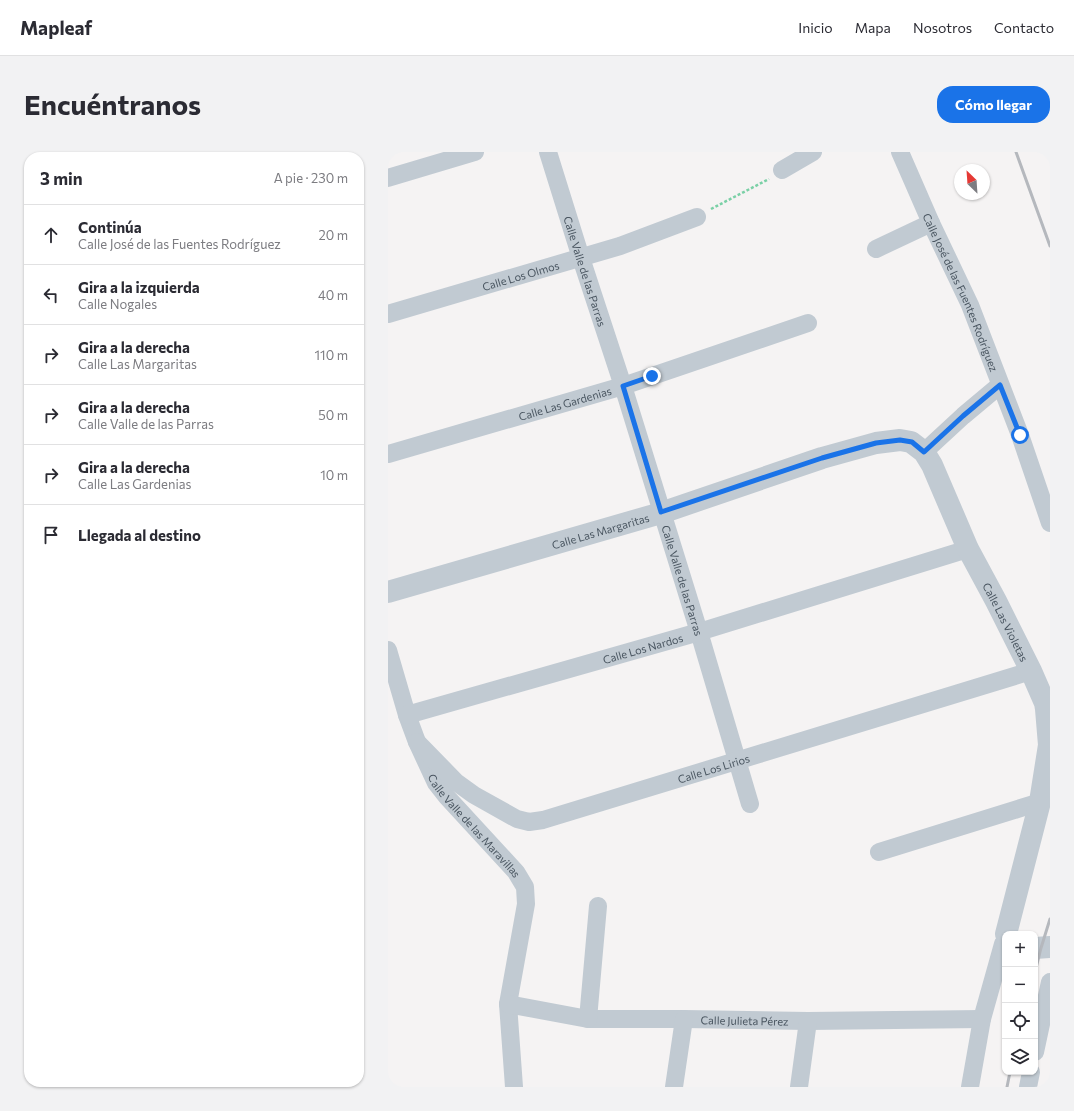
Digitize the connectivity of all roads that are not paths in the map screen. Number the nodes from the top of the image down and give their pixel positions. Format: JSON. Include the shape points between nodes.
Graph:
{"nodes":[{"id":1,"x":475,"y":152,"type":"edge"},
{"id":2,"x":548,"y":152,"type":"edge"},
{"id":3,"x":813,"y":152,"type":"edge"},
{"id":4,"x":900,"y":152,"type":"edge"},
{"id":5,"x":782,"y":170,"type":"dead end"},
{"id":6,"x":388,"y":178,"type":"edge"},
{"id":7,"x":696,"y":216,"type":"road end"},
{"id":8,"x":931,"y":223,"type":"junction"},
{"id":9,"x":876,"y":249,"type":"dead end"},
{"id":10,"x":580,"y":258,"type":"junction"},
{"id":11,"x":388,"y":314,"type":"edge"},
{"id":12,"x":808,"y":323,"type":"dead end"},
{"id":13,"x":1000,"y":385,"type":"junction"},
{"id":14,"x":623,"y":386,"type":"junction"},
{"id":15,"x":924,"y":452,"type":"junction"},
{"id":16,"x":388,"y":454,"type":"edge"},
{"id":17,"x":661,"y":512,"type":"junction"},
{"id":18,"x":1050,"y":524,"type":"edge"},
{"id":19,"x":968,"y":549,"type":"junction"},
{"id":20,"x":388,"y":592,"type":"edge"},
{"id":21,"x":699,"y":632,"type":"junction"},
{"id":22,"x":388,"y":650,"type":"edge"},
{"id":23,"x":1030,"y":671,"type":"junction"},
{"id":24,"x":407,"y":715,"type":"junction"},
{"id":25,"x":417,"y":742,"type":"junction"},
{"id":26,"x":1049,"y":744,"type":"edge"},
{"id":27,"x":737,"y":760,"type":"junction"},
{"id":28,"x":1040,"y":802,"type":"junction"},
{"id":29,"x":750,"y":804,"type":"dead end"},
{"id":30,"x":879,"y":852,"type":"dead end"},
{"id":31,"x":598,"y":906,"type":"dead end"},
{"id":32,"x":1007,"y":931,"type":"edge"},
{"id":33,"x":1038,"y":948,"type":"edge"},
{"id":34,"x":1050,"y":948,"type":"edge"},
{"id":35,"x":1002,"y":950,"type":"edge"},
{"id":36,"x":1050,"y":982,"type":"edge"},
{"id":37,"x":508,"y":1004,"type":"junction"},
{"id":38,"x":588,"y":1019,"type":"junction"},
{"id":39,"x":684,"y":1019,"type":"junction"},
{"id":40,"x":982,"y":1019,"type":"junction"},
{"id":41,"x":808,"y":1021,"type":"junction"},
{"id":42,"x":1038,"y":1039,"type":"edge"},
{"id":43,"x":1030,"y":1075,"type":"edge"},
{"id":44,"x":514,"y":1087,"type":"edge"},
{"id":45,"x":674,"y":1087,"type":"edge"},
{"id":46,"x":799,"y":1087,"type":"edge"},
{"id":47,"x":970,"y":1087,"type":"edge"},
{"id":48,"x":1028,"y":1087,"type":"edge"}],
"edges":[{"from":1,"to":6,"type":"street"},
{"from":2,"to":10,"type":"street","name":"Calle Valle de las Parras"},
{"from":3,"to":5,"type":"street"},
{"from":4,"to":8,"type":"street","name":"Calle José de las Fuentes Rodríguez"},
{"from":7,"to":10,"type":"street","name":"Calle Los Olmos","via":[[635,241]]},
{"from":8,"to":9,"type":"street"},
{"from":8,"to":13,"type":"street","name":"Calle José de las Fuentes Rodríguez","via":[[970,305]]},
{"from":10,"to":11,"type":"street","name":"Calle Los Olmos"},
{"from":10,"to":14,"type":"street","name":"Calle Valle de las Parras"},
{"from":12,"to":14,"type":"street","name":"Calle Las Gardenias"},
{"from":13,"to":15,"type":"street"},
{"from":13,"to":18,"type":"street","name":"Calle José de las Fuentes Rodríguez"},
{"from":14,"to":16,"type":"street","name":"Calle Las Gardenias"},
{"from":14,"to":17,"type":"street","name":"Calle Valle de las Parras"},
{"from":15,"to":17,"type":"street","name":"Calle Las Margaritas","via":[[912,442],[900,440],[876,443],[822,458]]},
{"from":15,"to":19,"type":"street","name":"Calle Las Violetas","via":[[940,481]]},
{"from":17,"to":20,"type":"street","name":"Calle Las Margaritas"},
{"from":17,"to":21,"type":"street","name":"Calle Valle de las Parras"},
{"from":19,"to":21,"type":"street","name":"Calle Los Nardos"},
{"from":19,"to":23,"type":"street","name":"Calle Las Violetas"},
{"from":21,"to":24,"type":"street","name":"Calle Los Nardos"},
{"from":21,"to":27,"type":"street","name":"Calle Valle de las Parras"},
{"from":22,"to":24,"type":"street","name":"Calle Valle de las Maravillas"},
{"from":23,"to":26,"type":"street","name":"Calle Las Violetas","via":[[1045,703]]},
{"from":23,"to":27,"type":"street","name":"Calle Los Lirios"},
{"from":24,"to":25,"type":"street","name":"Calle Valle de las Maravillas"},
{"from":25,"to":27,"type":"street","name":"Calle Los Lirios","via":[[456,782],[474,795],[517,819],[529,822],[550,818]]},
{"from":25,"to":37,"type":"street","name":"Calle Valle de las Maravillas","via":[[441,790],[516,872],[525,887],[526,904]]},
{"from":26,"to":28,"type":"street","name":"Calle Las Violetas"},
{"from":27,"to":29,"type":"street","name":"Calle Valle de las Parras"},
{"from":28,"to":30,"type":"street"},
{"from":28,"to":32,"type":"street","name":"Calle Las Violetas"},
{"from":31,"to":38,"type":"street"},
{"from":33,"to":34,"type":"street"},
{"from":35,"to":40,"type":"street"},
{"from":36,"to":42,"type":"street"},
{"from":37,"to":38,"type":"street","name":"Calle Julieta Pérez"},
{"from":37,"to":44,"type":"street","name":"Calle Valle de las Maravillas"},
{"from":38,"to":39,"type":"street","name":"Calle Julieta Pérez"},
{"from":39,"to":41,"type":"street","name":"Calle Julieta Pérez"},
{"from":39,"to":45,"type":"street"},
{"from":40,"to":41,"type":"street","name":"Calle Julieta Pérez"},
{"from":40,"to":47,"type":"street"},
{"from":41,"to":46,"type":"street"},
{"from":43,"to":48,"type":"street"}]}
